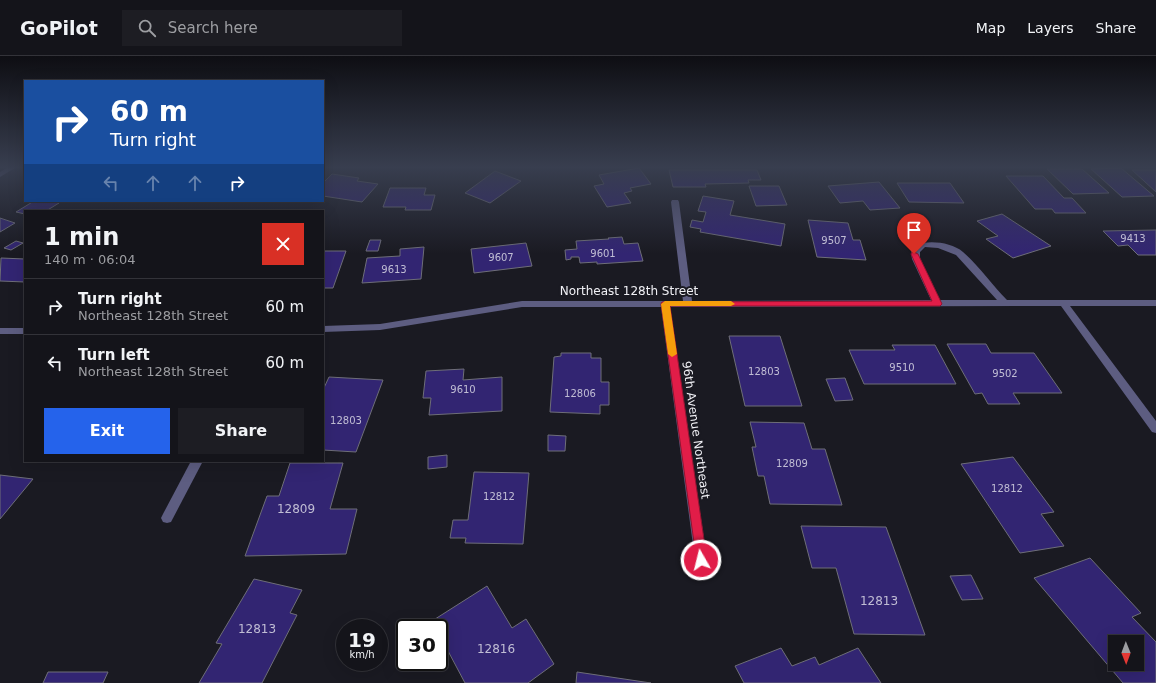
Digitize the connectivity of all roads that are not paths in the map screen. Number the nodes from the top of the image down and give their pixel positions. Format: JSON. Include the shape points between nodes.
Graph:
{"nodes":[{"id":1,"x":675,"y":202,"type":"dead end"},
{"id":2,"x":1156,"y":303,"type":"edge"},
{"id":3,"x":665,"y":304,"type":"junction"},
{"id":4,"x":688,"y":304,"type":"junction"},
{"id":5,"x":937,"y":304,"type":"junction"},
{"id":6,"x":1004,"y":304,"type":"junction"},
{"id":7,"x":1063,"y":304,"type":"junction"},
{"id":8,"x":324,"y":329,"type":"edge"},
{"id":9,"x":0,"y":330,"type":"edge"},
{"id":10,"x":24,"y":330,"type":"edge"},
{"id":11,"x":1156,"y":429,"type":"edge"},
{"id":12,"x":196,"y":462,"type":"edge"},
{"id":13,"x":167,"y":518,"type":"dead end"},
{"id":14,"x":701,"y":560,"type":"dead end"}],
"edges":[{"from":1,"to":4,"type":"street"},
{"from":2,"to":7,"type":"street","name":"Northeast 128th Street"},
{"from":3,"to":4,"type":"street","name":"Northeast 128th Street"},
{"from":3,"to":8,"type":"street","name":"Northeast 128th Street","via":[[522,304],[380,327]]},
{"from":3,"to":14,"type":"street","name":"96th Avenue Northeast"},
{"from":4,"to":5,"type":"street","name":"Northeast 128th Street"},
{"from":5,"to":6,"type":"street","name":"Northeast 128th Street"},
{"from":5,"to":6,"type":"street","via":[[914,254],[921,246],[944,246],[959,253]]},
{"from":6,"to":7,"type":"street","name":"Northeast 128th Street"},
{"from":7,"to":11,"type":"street"},
{"from":9,"to":10,"type":"street"},
{"from":12,"to":13,"type":"street"}]}
